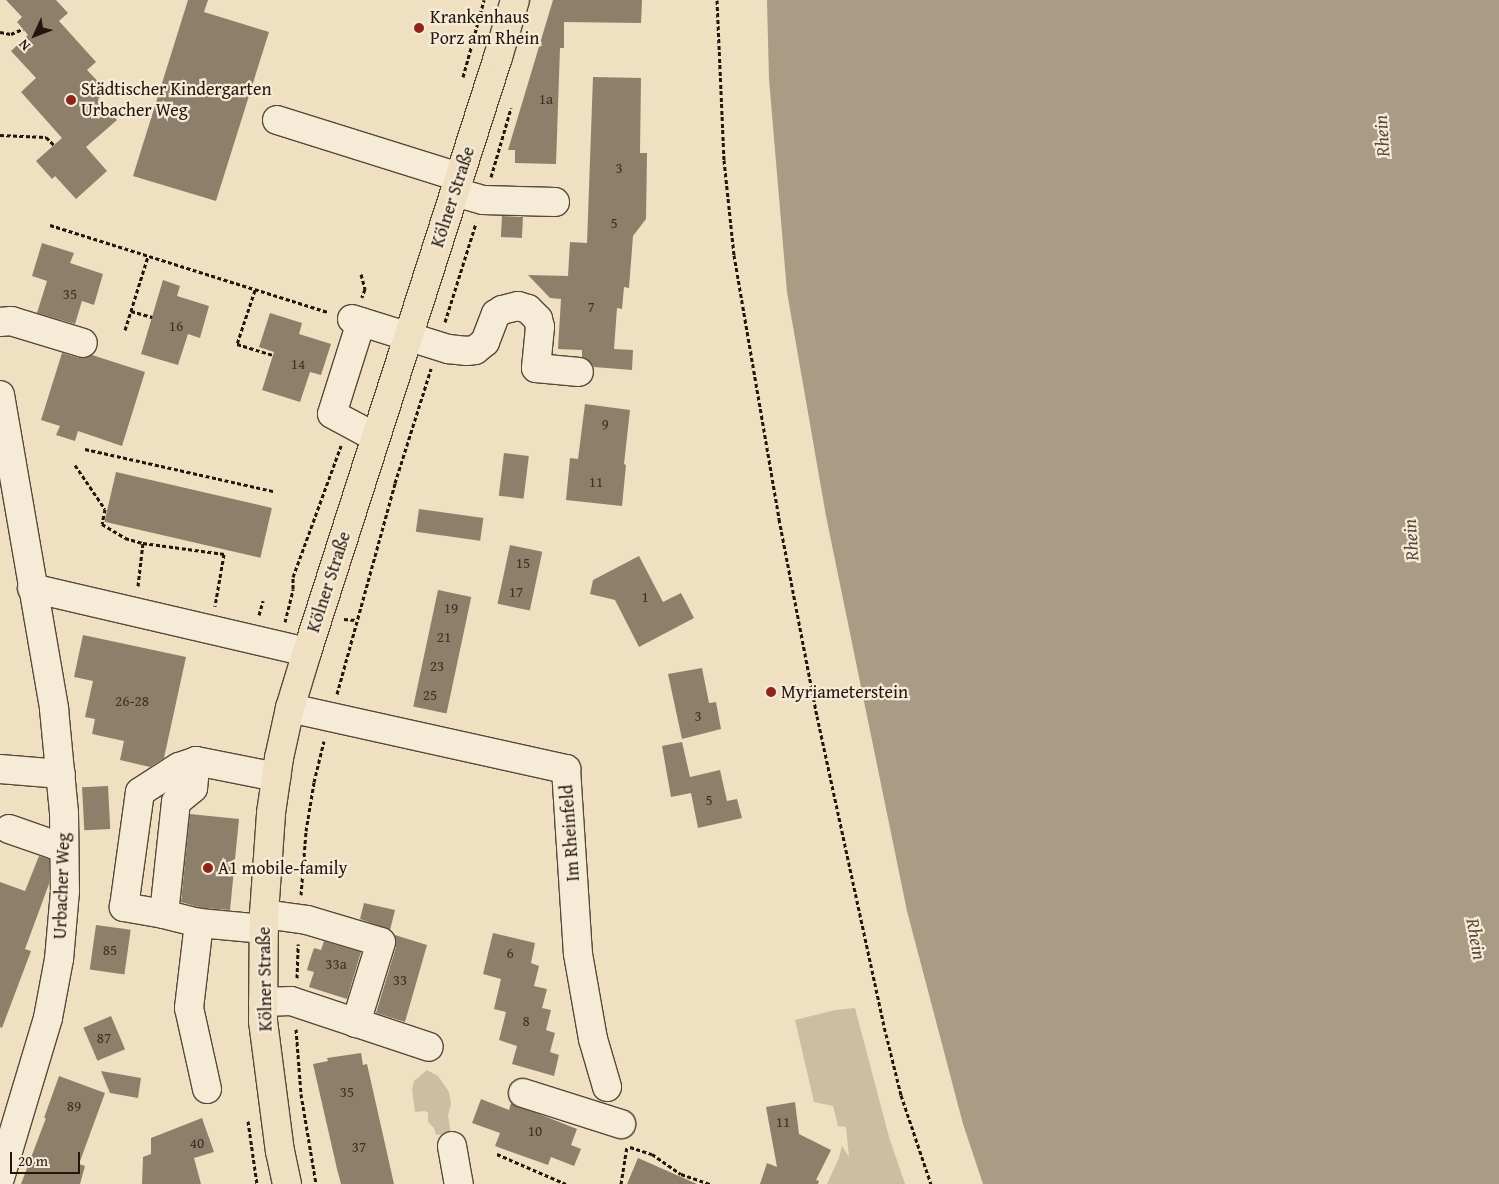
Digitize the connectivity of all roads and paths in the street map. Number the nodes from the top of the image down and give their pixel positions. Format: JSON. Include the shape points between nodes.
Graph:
{"nodes":[{"id":1,"x":484,"y":0,"type":"edge"},
{"id":2,"x":514,"y":0,"type":"edge"},
{"id":3,"x":717,"y":0,"type":"edge"},
{"id":4,"x":23,"y":29,"type":"dead end"},
{"id":5,"x":0,"y":32,"type":"edge"},
{"id":6,"x":460,"y":85,"type":"dead end"},
{"id":7,"x":512,"y":103,"type":"dead end"},
{"id":8,"x":278,"y":120,"type":"dead end"},
{"id":9,"x":0,"y":135,"type":"edge"},
{"id":10,"x":54,"y":145,"type":"dead end"},
{"id":11,"x":457,"y":184,"type":"junction"},
{"id":12,"x":483,"y":200,"type":"junction"},
{"id":13,"x":555,"y":202,"type":"dead end"},
{"id":14,"x":50,"y":225,"type":"dead end"},
{"id":15,"x":148,"y":256,"type":"junction"},
{"id":16,"x":255,"y":290,"type":"junction"},
{"id":17,"x":131,"y":310,"type":"junction"},
{"id":18,"x":152,"y":317,"type":"dead end"},
{"id":19,"x":356,"y":320,"type":"junction"},
{"id":20,"x":0,"y":322,"type":"edge"},
{"id":21,"x":125,"y":330,"type":"dead end"},
{"id":22,"x":408,"y":336,"type":"junction"},
{"id":23,"x":83,"y":343,"type":"dead end"},
{"id":24,"x":437,"y":346,"type":"junction"},
{"id":25,"x":273,"y":355,"type":"dead end"},
{"id":26,"x":579,"y":372,"type":"dead end"},
{"id":27,"x":0,"y":395,"type":"edge"},
{"id":28,"x":349,"y":423,"type":"junction"},
{"id":29,"x":375,"y":437,"type":"junction"},
{"id":30,"x":86,"y":449,"type":"dead end"},
{"id":31,"x":75,"y":465,"type":"dead end"},
{"id":32,"x":273,"y":491,"type":"dead end"},
{"id":33,"x":143,"y":543,"type":"junction"},
{"id":34,"x":32,"y":588,"type":"junction"},
{"id":35,"x":293,"y":590,"type":"dead end"},
{"id":36,"x":137,"y":592,"type":"dead end"},
{"id":37,"x":215,"y":608,"type":"dead end"},
{"id":38,"x":307,"y":652,"type":"junction"},
{"id":39,"x":290,"y":708,"type":"junction"},
{"id":40,"x":332,"y":716,"type":"junction"},
{"id":41,"x":196,"y":761,"type":"junction"},
{"id":42,"x":0,"y":768,"type":"edge"},
{"id":43,"x":61,"y":774,"type":"junction"},
{"id":44,"x":276,"y":777,"type":"junction"},
{"id":45,"x":8,"y":829,"type":"dead end"},
{"id":46,"x":64,"y":844,"type":"junction"},
{"id":47,"x":164,"y":914,"type":"junction"},
{"id":48,"x":299,"y":919,"type":"junction"},
{"id":49,"x":264,"y":921,"type":"junction"},
{"id":50,"x":199,"y":923,"type":"junction"},
{"id":51,"x":263,"y":1002,"type":"junction"},
{"id":52,"x":296,"y":1003,"type":"junction"},
{"id":53,"x":356,"y":1023,"type":"junction"},
{"id":54,"x":428,"y":1047,"type":"dead end"},
{"id":55,"x":608,"y":1087,"type":"dead end"},
{"id":56,"x":208,"y":1090,"type":"dead end"},
{"id":57,"x":523,"y":1093,"type":"dead end"},
{"id":58,"x":625,"y":1137,"type":"junction"},
{"id":59,"x":452,"y":1146,"type":"dead end"},
{"id":60,"x":497,"y":1154,"type":"dead end"},
{"id":61,"x":0,"y":1178,"type":"edge"},
{"id":62,"x":287,"y":1184,"type":"edge"},
{"id":63,"x":316,"y":1184,"type":"edge"},
{"id":64,"x":459,"y":1184,"type":"edge"},
{"id":65,"x":566,"y":1184,"type":"edge"},
{"id":66,"x":620,"y":1184,"type":"edge"},
{"id":67,"x":710,"y":1184,"type":"edge"},
{"id":68,"x":931,"y":1184,"type":"edge"}],
"edges":[{"from":1,"to":6,"type":"path"},
{"from":2,"to":11,"type":"main road","name":"Kölner Straße"},
{"from":3,"to":68,"type":"path","via":[[724,160],[734,255],[779,518],[817,716],[886,1034],[901,1095]]},
{"from":4,"to":5,"type":"path","via":[[11,34]]},
{"from":7,"to":12,"type":"path"},
{"from":8,"to":11,"type":"street"},
{"from":9,"to":10,"type":"path","via":[[46,137]]},
{"from":11,"to":12,"type":"street"},
{"from":11,"to":22,"type":"main road","name":"Kölner Straße"},
{"from":12,"to":13,"type":"street"},
{"from":12,"to":24,"type":"path"},
{"from":14,"to":15,"type":"path"},
{"from":15,"to":16,"type":"path"},
{"from":15,"to":17,"type":"path"},
{"from":16,"to":19,"type":"path"},
{"from":16,"to":25,"type":"path","via":[[237,344]]},
{"from":17,"to":18,"type":"path"},
{"from":17,"to":21,"type":"path"},
{"from":19,"to":22,"type":"street"},
{"from":19,"to":28,"type":"street","via":[[332,414]]},
{"from":20,"to":23,"type":"street","via":[[11,321]]},
{"from":22,"to":24,"type":"street"},
{"from":22,"to":29,"type":"main road","name":"Kölner Straße"},
{"from":24,"to":26,"type":"street","via":[[475,350],[485,342],[496,314],[518,306],[528,309],[538,319],[536,368]]},
{"from":24,"to":40,"type":"path","via":[[394,483]]},
{"from":27,"to":34,"type":"street","name":"Urbacher Weg"},
{"from":28,"to":29,"type":"street"},
{"from":28,"to":35,"type":"path","via":[[293,577]]},
{"from":29,"to":38,"type":"main road","name":"Kölner Straße"},
{"from":30,"to":32,"type":"path"},
{"from":31,"to":33,"type":"path","via":[[106,509],[102,524],[125,538]]},
{"from":33,"to":36,"type":"path"},
{"from":33,"to":37,"type":"path","via":[[224,554]]},
{"from":34,"to":38,"type":"street"},
{"from":34,"to":43,"type":"street","name":"Urbacher Weg","via":[[54,709]]},
{"from":38,"to":39,"type":"main road","name":"Kölner Straße"},
{"from":39,"to":40,"type":"street","name":"Im Rheinfeld"},
{"from":39,"to":44,"type":"main road","name":"Kölner Straße"},
{"from":40,"to":48,"type":"path","via":[[312,792]]},
{"from":40,"to":55,"type":"street","name":"Im Rheinfeld","via":[[566,769],[578,954],[594,1039]]},
{"from":41,"to":44,"type":"street"},
{"from":41,"to":47,"type":"street","via":[[193,788],[176,802]]},
{"from":41,"to":47,"type":"street","via":[[179,767],[140,792],[124,907]]},
{"from":42,"to":43,"type":"street"},
{"from":43,"to":46,"type":"street","name":"Urbacher Weg"},
{"from":44,"to":49,"type":"main road","name":"Kölner Straße"},
{"from":45,"to":46,"type":"street","via":[[55,845]]},
{"from":46,"to":61,"type":"street","name":"Urbacher Weg","via":[[65,891],[60,959],[30,1085]]},
{"from":47,"to":50,"type":"street"},
{"from":48,"to":49,"type":"street"},
{"from":48,"to":52,"type":"path"},
{"from":48,"to":53,"type":"street","via":[[381,942]]},
{"from":49,"to":50,"type":"street"},
{"from":49,"to":51,"type":"main road","name":"Kölner Straße"},
{"from":50,"to":56,"type":"street","via":[[189,1008]]},
{"from":51,"to":52,"type":"street"},
{"from":51,"to":62,"type":"main road","name":"Kölner Straße","via":[[265,1040]]},
{"from":52,"to":53,"type":"street"},
{"from":52,"to":63,"type":"path","via":[[296,1054]]},
{"from":53,"to":54,"type":"street"},
{"from":57,"to":58,"type":"street"},
{"from":58,"to":66,"type":"path"},
{"from":58,"to":67,"type":"path","via":[[681,1174]]},
{"from":59,"to":64,"type":"street"},
{"from":60,"to":65,"type":"path"}]}
